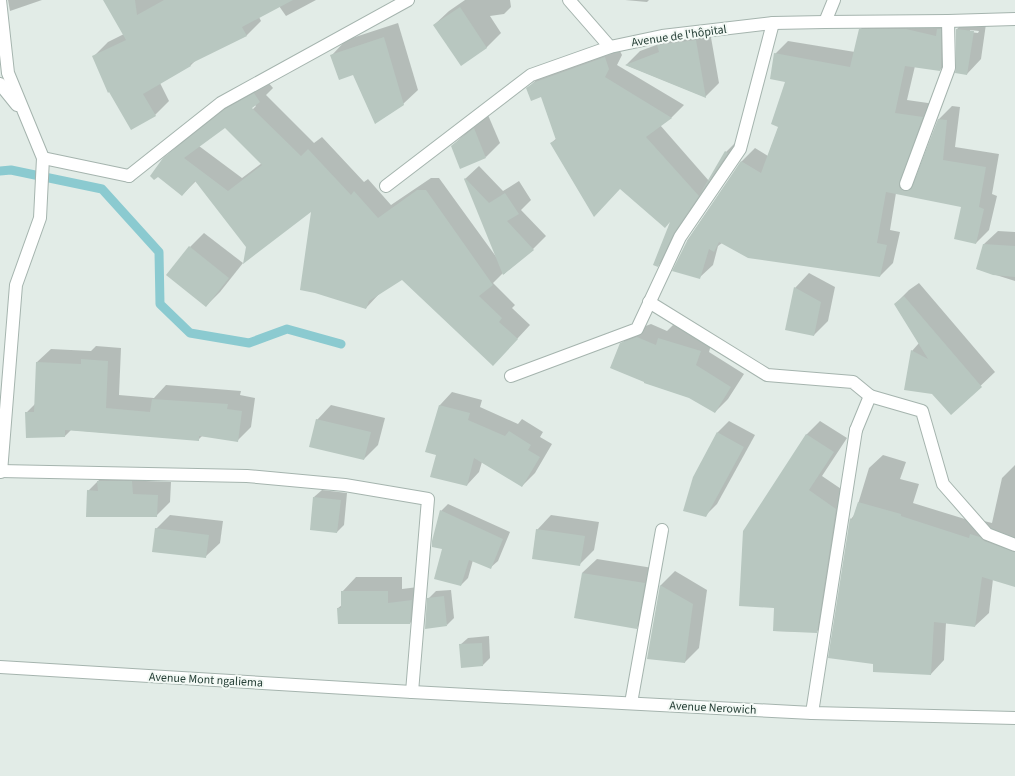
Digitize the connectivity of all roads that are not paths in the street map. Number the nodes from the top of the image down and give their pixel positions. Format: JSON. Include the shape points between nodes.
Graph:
{"nodes":[{"id":1,"x":0,"y":0,"type":"edge"},
{"id":2,"x":408,"y":0,"type":"edge"},
{"id":3,"x":570,"y":0,"type":"edge"},
{"id":4,"x":834,"y":0,"type":"edge"},
{"id":5,"x":1015,"y":19,"type":"edge"},
{"id":6,"x":825,"y":22,"type":"junction"},
{"id":7,"x":948,"y":22,"type":"junction"},
{"id":8,"x":773,"y":23,"type":"junction"},
{"id":9,"x":610,"y":47,"type":"junction"},
{"id":10,"x":0,"y":84,"type":"edge"},
{"id":11,"x":24,"y":113,"type":"junction"},
{"id":12,"x":43,"y":158,"type":"junction"},
{"id":13,"x":906,"y":184,"type":"dead end"},
{"id":14,"x":386,"y":186,"type":"dead end"},
{"id":15,"x":649,"y":302,"type":"junction"},
{"id":16,"x":511,"y":376,"type":"dead end"},
{"id":17,"x":870,"y":396,"type":"junction"},
{"id":18,"x":0,"y":472,"type":"edge"},
{"id":19,"x":662,"y":530,"type":"dead end"},
{"id":20,"x":1015,"y":545,"type":"edge"},
{"id":21,"x":0,"y":667,"type":"edge"},
{"id":22,"x":412,"y":692,"type":"junction"},
{"id":23,"x":631,"y":703,"type":"junction"},
{"id":24,"x":812,"y":712,"type":"junction"},
{"id":25,"x":1015,"y":718,"type":"edge"}],
"edges":[{"from":1,"to":11,"type":"street","via":[[8,73]]},
{"from":2,"to":12,"type":"street","via":[[221,103],[128,176]]},
{"from":3,"to":9,"type":"street"},
{"from":4,"to":6,"type":"street"},
{"from":5,"to":7,"type":"street","name":"Avenue de l'hôpital"},
{"from":6,"to":7,"type":"street","name":"Avenue de l'hôpital"},
{"from":6,"to":8,"type":"street","name":"Avenue de l'hôpital"},
{"from":7,"to":13,"type":"street","via":[[949,68]]},
{"from":8,"to":9,"type":"street","name":"Avenue de l'hôpital","via":[[662,36]]},
{"from":8,"to":15,"type":"street","via":[[740,149],[680,237]]},
{"from":9,"to":14,"type":"street","name":"Avenue de l'hôpital","via":[[531,75]]},
{"from":10,"to":11,"type":"street"},
{"from":11,"to":12,"type":"street"},
{"from":12,"to":18,"type":"street","via":[[40,218],[16,285]]},
{"from":15,"to":16,"type":"street","via":[[636,329]]},
{"from":15,"to":17,"type":"street","via":[[767,375],[853,382]]},
{"from":17,"to":20,"type":"street","via":[[922,411],[943,484],[987,534]]},
{"from":17,"to":24,"type":"street","via":[[856,430]]},
{"from":18,"to":22,"type":"street","via":[[247,476],[345,485],[428,499]]},
{"from":19,"to":23,"type":"street"},
{"from":21,"to":22,"type":"street","name":"Avenue Mont ngaliema"},
{"from":22,"to":23,"type":"street","name":"Avenue Nerowich"},
{"from":23,"to":24,"type":"street","name":"Avenue Nerowich"},
{"from":24,"to":25,"type":"street","name":"Avenue Nerowich"}]}
